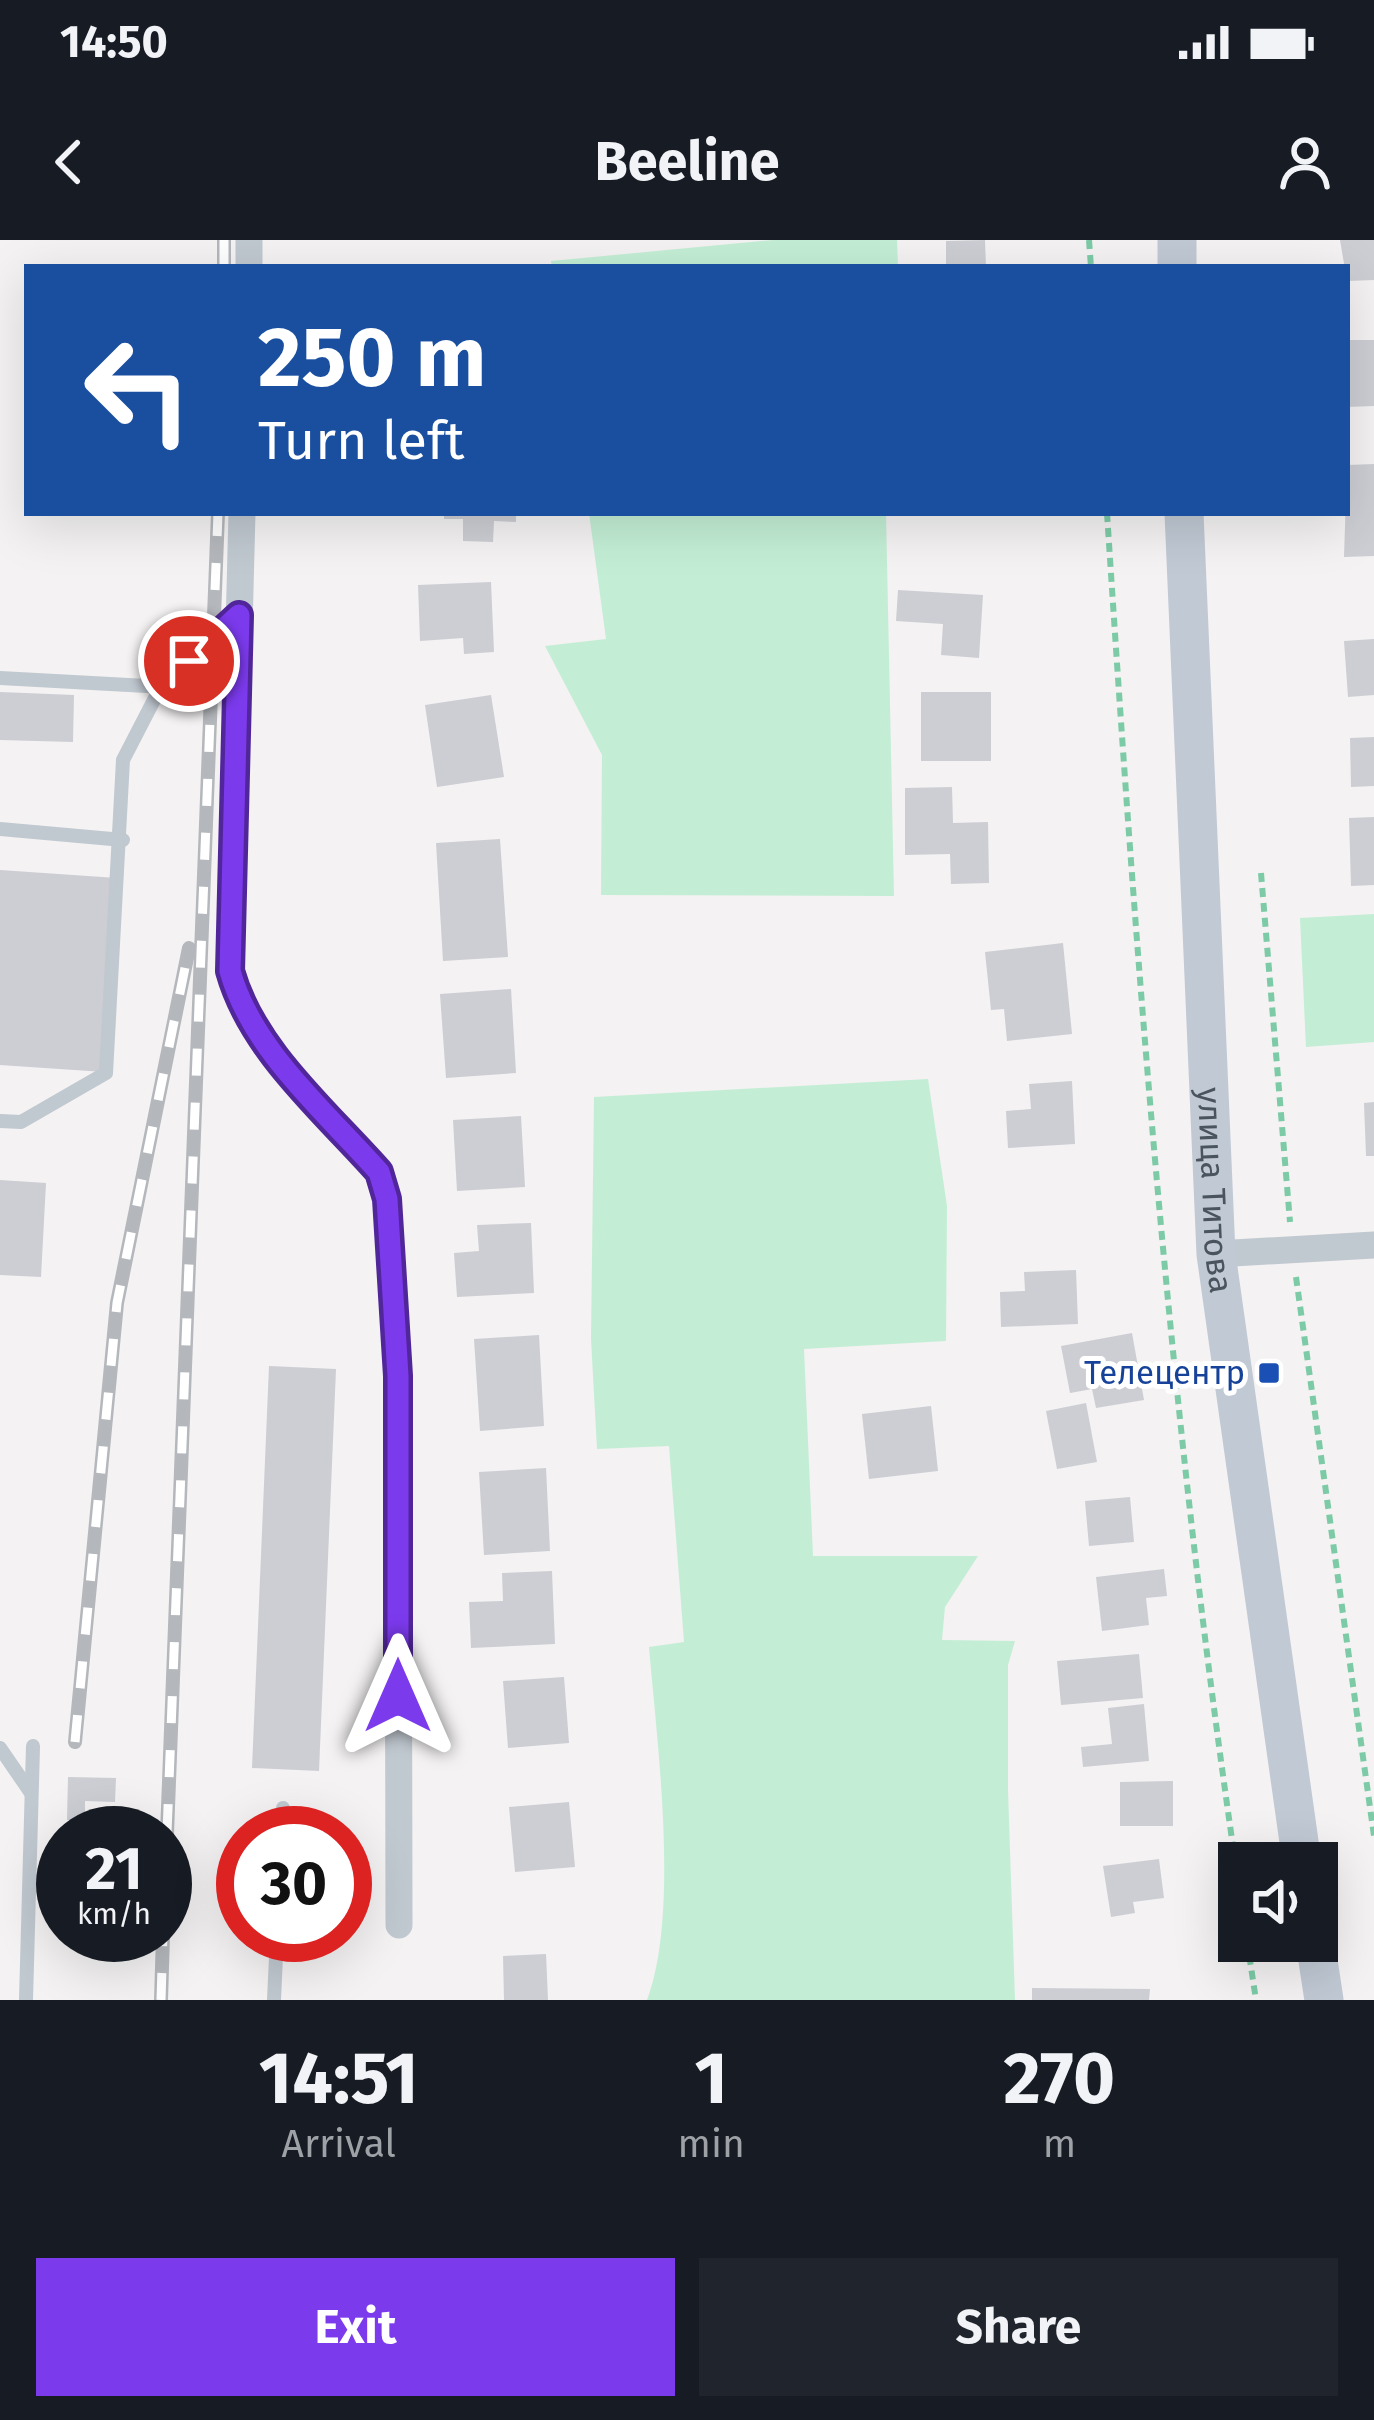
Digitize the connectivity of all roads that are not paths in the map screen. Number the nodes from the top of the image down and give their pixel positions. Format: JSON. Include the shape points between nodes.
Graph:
{"nodes":[{"id":1,"x":242,"y":516,"type":"edge"},
{"id":2,"x":1184,"y":516,"type":"edge"},
{"id":3,"x":239,"y":615,"type":"junction"},
{"id":4,"x":0,"y":678,"type":"edge"},
{"id":5,"x":165,"y":687,"type":"junction"},
{"id":6,"x":0,"y":829,"type":"edge"},
{"id":7,"x":123,"y":840,"type":"junction"},
{"id":8,"x":0,"y":1121,"type":"edge"},
{"id":9,"x":1374,"y":1245,"type":"edge"},
{"id":10,"x":1216,"y":1254,"type":"junction"},
{"id":11,"x":33,"y":1747,"type":"dead end"},
{"id":12,"x":0,"y":1748,"type":"edge"},
{"id":13,"x":32,"y":1794,"type":"junction"},
{"id":14,"x":1299,"y":1842,"type":"edge"},
{"id":15,"x":399,"y":1925,"type":"dead end"},
{"id":16,"x":276,"y":1962,"type":"edge"},
{"id":17,"x":1318,"y":1962,"type":"edge"},
{"id":18,"x":26,"y":2000,"type":"edge"},
{"id":19,"x":274,"y":2000,"type":"edge"},
{"id":20,"x":1324,"y":2000,"type":"edge"}],
"edges":[{"from":1,"to":3,"type":"street"},
{"from":2,"to":10,"type":"main road","name":"улица Титова"},
{"from":3,"to":5,"type":"lane"},
{"from":3,"to":15,"type":"street","via":[[230,971],[263,1041],[379,1172],[387,1199],[398,1376]]},
{"from":4,"to":5,"type":"lane"},
{"from":5,"to":7,"type":"lane","via":[[123,760]]},
{"from":6,"to":7,"type":"lane"},
{"from":7,"to":8,"type":"lane","via":[[106,1073],[21,1122]]},
{"from":9,"to":10,"type":"street"},
{"from":10,"to":14,"type":"main road","name":"улица Титова"},
{"from":11,"to":13,"type":"lane"},
{"from":12,"to":13,"type":"lane"},
{"from":13,"to":18,"type":"lane"},
{"from":16,"to":19,"type":"lane"},
{"from":17,"to":20,"type":"main road"}]}
